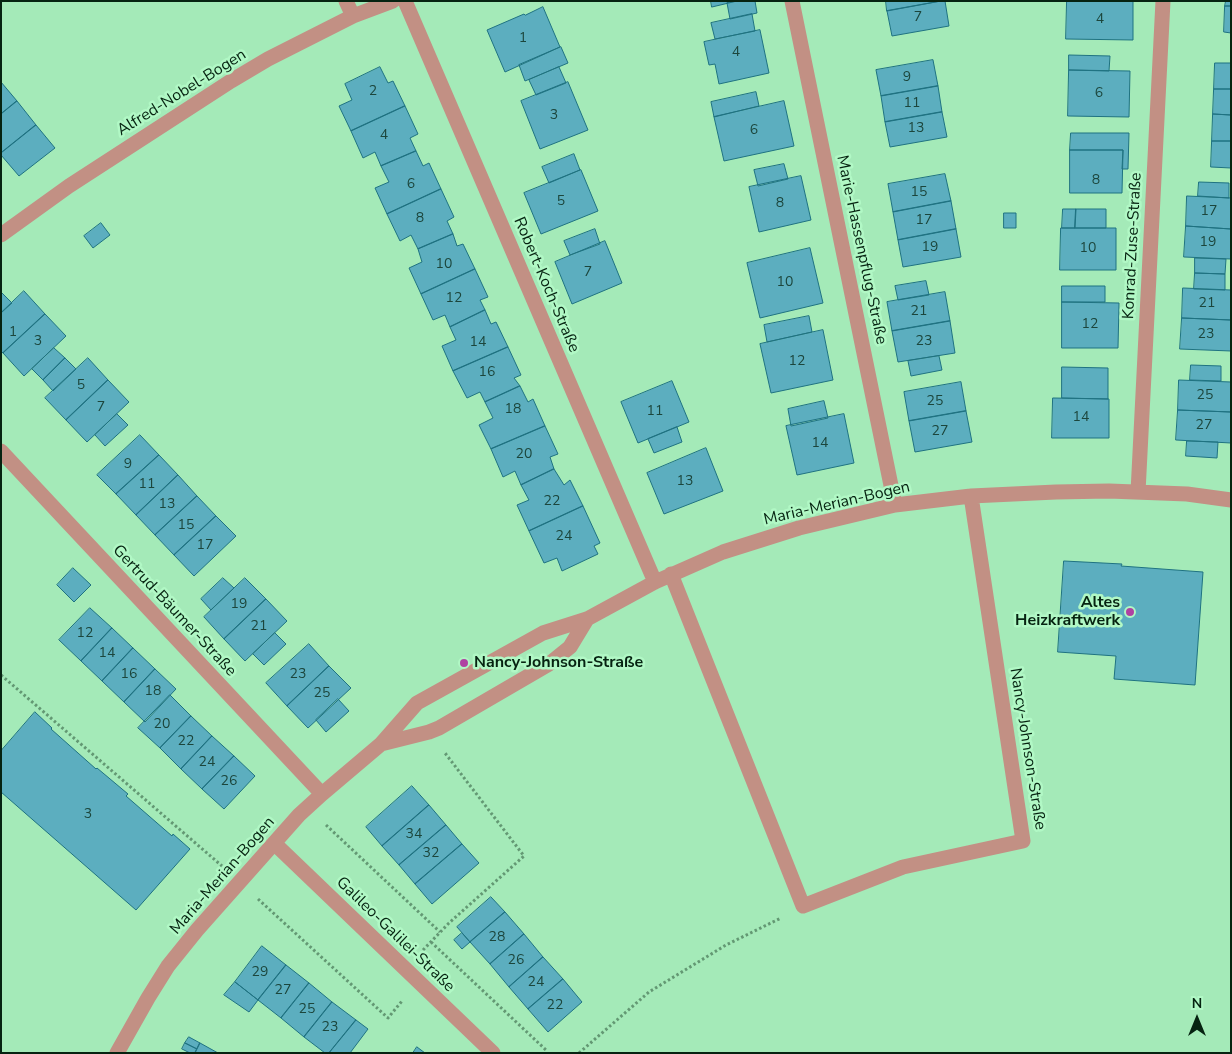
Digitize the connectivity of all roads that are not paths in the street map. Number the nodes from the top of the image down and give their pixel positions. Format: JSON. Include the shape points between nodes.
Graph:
{"nodes":[{"id":1,"x":346,"y":1,"type":"edge"},
{"id":2,"x":393,"y":1,"type":"edge"},
{"id":3,"x":405,"y":1,"type":"edge"},
{"id":4,"x":792,"y":1,"type":"edge"},
{"id":5,"x":1163,"y":1,"type":"edge"},
{"id":6,"x":353,"y":16,"type":"junction"},
{"id":7,"x":4,"y":228,"type":"edge"},
{"id":8,"x":1,"y":451,"type":"edge"},
{"id":9,"x":1138,"y":492,"type":"junction"},
{"id":10,"x":971,"y":496,"type":"junction"},
{"id":11,"x":1231,"y":500,"type":"edge"},
{"id":12,"x":895,"y":505,"type":"junction"},
{"id":13,"x":671,"y":574,"type":"junction"},
{"id":14,"x":655,"y":582,"type":"junction"},
{"id":15,"x":587,"y":619,"type":"junction"},
{"id":16,"x":381,"y":744,"type":"junction"},
{"id":17,"x":322,"y":794,"type":"junction"},
{"id":18,"x":274,"y":843,"type":"junction"},
{"id":19,"x":117,"y":1053,"type":"edge"},
{"id":20,"x":493,"y":1053,"type":"edge"}],
"edges":[{"from":1,"to":6,"type":"street"},
{"from":2,"to":6,"type":"street","name":"Alfred-Nobel-Bogen"},
{"from":3,"to":14,"type":"street","name":"Robert-Koch-Straße"},
{"from":4,"to":12,"type":"street","name":"Marie-Hassenpflug-Straße"},
{"from":5,"to":9,"type":"street","name":"Konrad-Zuse-Straße"},
{"from":6,"to":7,"type":"street","name":"Alfred-Nobel-Bogen","via":[[231,81]]},
{"from":8,"to":17,"type":"street","name":"Gertrud-Bäumer-Straße"},
{"from":9,"to":10,"type":"street","name":"Maria-Merian-Bogen","via":[[1109,490]]},
{"from":9,"to":11,"type":"street","name":"Maria-Merian-Bogen"},
{"from":10,"to":12,"type":"street","name":"Maria-Merian-Bogen"},
{"from":10,"to":13,"type":"street","name":"Nancy-Johnson-Straße","via":[[1023,841],[903,867],[804,906]]},
{"from":12,"to":13,"type":"street","name":"Maria-Merian-Bogen","via":[[772,536]]},
{"from":13,"to":14,"type":"street","name":"Maria-Merian-Bogen"},
{"from":14,"to":15,"type":"street","name":"Maria-Merian-Bogen"},
{"from":15,"to":16,"type":"street","name":"Maria-Merian-Bogen","via":[[543,633],[417,703]]},
{"from":15,"to":16,"type":"street","name":"Maria-Merian-Bogen","via":[[570,647],[549,664],[429,732]]},
{"from":16,"to":17,"type":"street","name":"Maria-Merian-Bogen"},
{"from":17,"to":18,"type":"street","name":"Maria-Merian-Bogen"},
{"from":18,"to":19,"type":"street","name":"Maria-Merian-Bogen","via":[[168,966]]},
{"from":18,"to":20,"type":"street","name":"Galileo-Galilei-Straße"}]}
